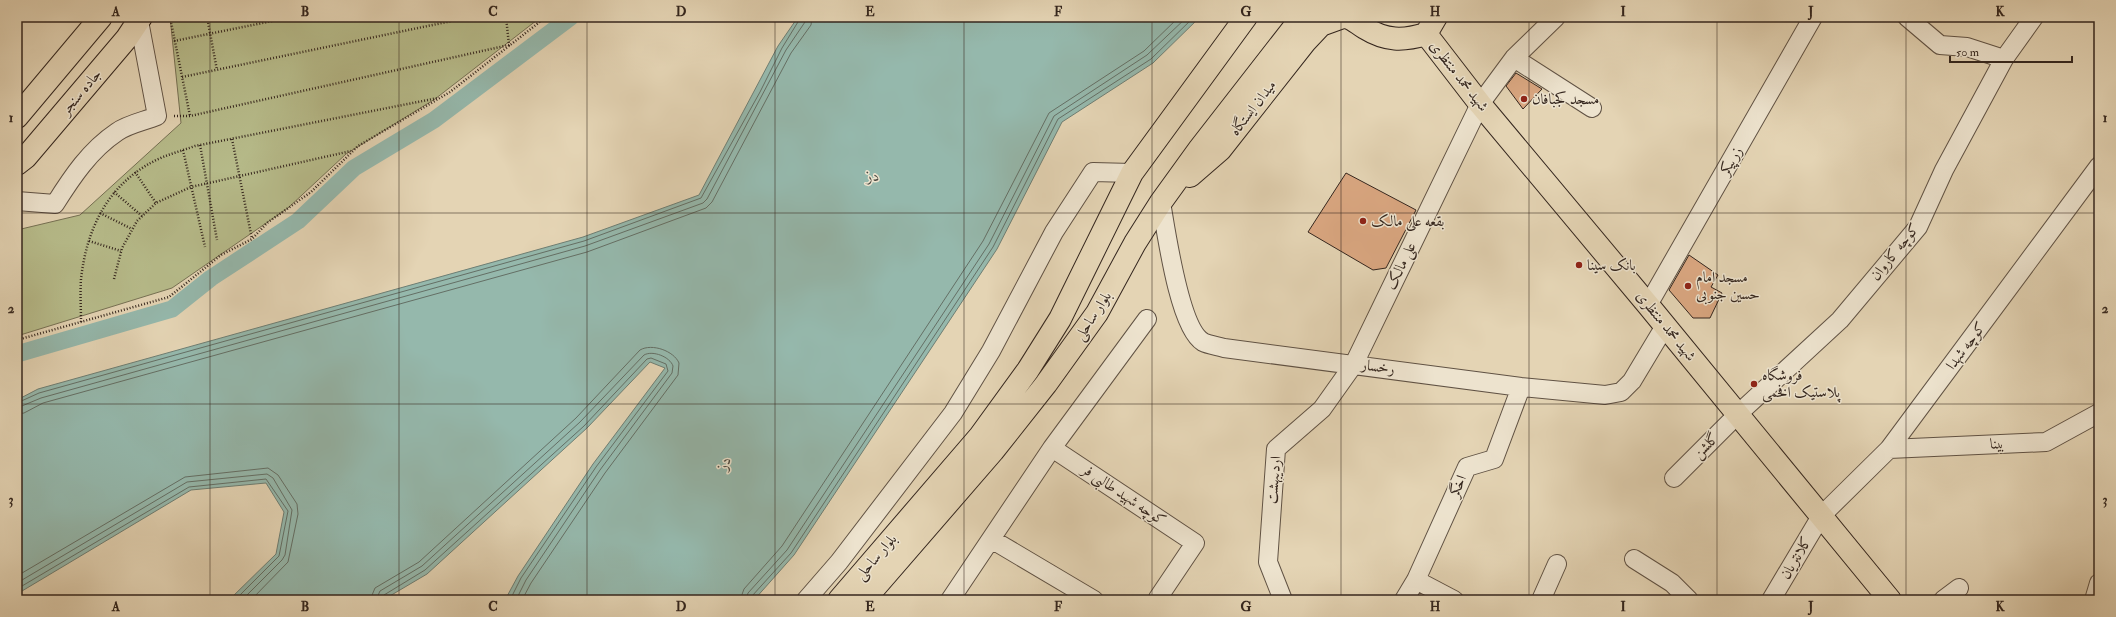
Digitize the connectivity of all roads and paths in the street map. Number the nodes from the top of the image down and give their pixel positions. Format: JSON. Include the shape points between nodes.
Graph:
{"nodes":[{"id":1,"x":101,"y":17,"type":"edge"},
{"id":2,"x":170,"y":17,"type":"edge"},
{"id":3,"x":207,"y":17,"type":"edge"},
{"id":4,"x":292,"y":17,"type":"edge"},
{"id":5,"x":471,"y":17,"type":"edge"},
{"id":6,"x":506,"y":17,"type":"edge"},
{"id":7,"x":546,"y":17,"type":"edge"},
{"id":8,"x":1246,"y":17,"type":"edge"},
{"id":9,"x":1345,"y":17,"type":"edge"},
{"id":10,"x":1556,"y":17,"type":"edge"},
{"id":11,"x":1813,"y":17,"type":"edge"},
{"id":12,"x":1907,"y":17,"type":"edge"},
{"id":13,"x":2034,"y":17,"type":"edge"},
{"id":14,"x":1297,"y":21,"type":"edge"},
{"id":15,"x":136,"y":25,"type":"edge"},
{"id":16,"x":1431,"y":25,"type":"edge"},
{"id":17,"x":210,"y":34,"type":"junction"},
{"id":18,"x":174,"y":41,"type":"junction"},
{"id":19,"x":509,"y":45,"type":"junction"},
{"id":20,"x":1514,"y":58,"type":"junction"},
{"id":21,"x":2004,"y":59,"type":"junction"},
{"id":22,"x":217,"y":70,"type":"junction"},
{"id":23,"x":182,"y":78,"type":"junction"},
{"id":24,"x":441,"y":98,"type":"junction"},
{"id":25,"x":1480,"y":104,"type":"junction"},
{"id":26,"x":1592,"y":108,"type":"dead end"},
{"id":27,"x":157,"y":116,"type":"junction"},
{"id":28,"x":190,"y":116,"type":"junction"},
{"id":29,"x":17,"y":117,"type":"edge"},
{"id":30,"x":232,"y":139,"type":"junction"},
{"id":31,"x":200,"y":145,"type":"junction"},
{"id":32,"x":183,"y":150,"type":"junction"},
{"id":33,"x":352,"y":151,"type":"junction"},
{"id":34,"x":17,"y":164,"type":"edge"},
{"id":35,"x":2099,"y":166,"type":"edge"},
{"id":36,"x":135,"y":172,"type":"junction"},
{"id":37,"x":1132,"y":173,"type":"junction"},
{"id":38,"x":239,"y":176,"type":"junction"},
{"id":39,"x":207,"y":183,"type":"junction"},
{"id":40,"x":191,"y":187,"type":"junction"},
{"id":41,"x":114,"y":192,"type":"junction"},
{"id":42,"x":17,"y":201,"type":"edge"},
{"id":43,"x":1161,"y":202,"type":"junction"},
{"id":44,"x":156,"y":203,"type":"junction"},
{"id":45,"x":100,"y":213,"type":"junction"},
{"id":46,"x":142,"y":216,"type":"junction"},
{"id":47,"x":132,"y":229,"type":"junction"},
{"id":48,"x":252,"y":239,"type":"junction"},
{"id":49,"x":217,"y":240,"type":"dead end"},
{"id":50,"x":89,"y":241,"type":"junction"},
{"id":51,"x":205,"y":247,"type":"dead end"},
{"id":52,"x":121,"y":250,"type":"junction"},
{"id":53,"x":114,"y":279,"type":"dead end"},
{"id":54,"x":1070,"y":299,"type":"junction"},
{"id":55,"x":1648,"y":305,"type":"junction"},
{"id":56,"x":1097,"y":313,"type":"junction"},
{"id":57,"x":1147,"y":319,"type":"dead end"},
{"id":58,"x":81,"y":322,"type":"junction"},
{"id":59,"x":1665,"y":326,"type":"junction"},
{"id":60,"x":17,"y":340,"type":"edge"},
{"id":61,"x":1354,"y":364,"type":"junction"},
{"id":62,"x":1521,"y":387,"type":"junction"},
{"id":63,"x":2099,"y":413,"type":"edge"},
{"id":64,"x":1738,"y":414,"type":"junction"},
{"id":65,"x":1052,"y":448,"type":"junction"},
{"id":66,"x":1888,"y":449,"type":"junction"},
{"id":67,"x":1674,"y":478,"type":"dead end"},
{"id":68,"x":1821,"y":516,"type":"junction"},
{"id":69,"x":991,"y":539,"type":"junction"},
{"id":70,"x":1634,"y":559,"type":"dead end"},
{"id":71,"x":1557,"y":564,"type":"dead end"},
{"id":72,"x":1416,"y":580,"type":"junction"},
{"id":73,"x":2099,"y":583,"type":"edge"},
{"id":74,"x":1959,"y":588,"type":"dead end"},
{"id":75,"x":1158,"y":598,"type":"dead end"},
{"id":76,"x":806,"y":600,"type":"edge"},
{"id":77,"x":839,"y":600,"type":"edge"},
{"id":78,"x":864,"y":600,"type":"edge"},
{"id":79,"x":950,"y":600,"type":"edge"},
{"id":80,"x":1094,"y":600,"type":"edge"},
{"id":81,"x":1283,"y":600,"type":"edge"},
{"id":82,"x":1404,"y":600,"type":"edge"},
{"id":83,"x":1454,"y":600,"type":"edge"},
{"id":84,"x":1541,"y":600,"type":"edge"},
{"id":85,"x":1689,"y":600,"type":"edge"},
{"id":86,"x":1771,"y":600,"type":"edge"},
{"id":87,"x":1890,"y":600,"type":"edge"},
{"id":88,"x":1943,"y":600,"type":"edge"},
{"id":89,"x":2094,"y":600,"type":"edge"}],
"edges":[{"from":1,"to":15,"type":"main road","via":[[108,33]]},
{"from":1,"to":29,"type":"main road"},
{"from":2,"to":18,"type":"path"},
{"from":3,"to":17,"type":"path"},
{"from":4,"to":17,"type":"path"},
{"from":5,"to":22,"type":"path"},
{"from":6,"to":19,"type":"path"},
{"from":7,"to":19,"type":"path"},
{"from":8,"to":37,"type":"main road","name":"بلوار ساحلی"},
{"from":9,"to":16,"type":"main road","name":"میدان ایستگاه","via":[[1365,29],[1388,38],[1408,39]]},
{"from":9,"to":43,"type":"main road","name":"میدان ایستگاه","via":[[1321,25],[1220,150]]},
{"from":10,"to":20,"type":"street","name":"علی مالک"},
{"from":11,"to":55,"type":"street","name":"زرپیکر"},
{"from":12,"to":21,"type":"street","via":[[1940,45],[1967,47]]},
{"from":13,"to":21,"type":"street","name":"کوچه کاروان"},
{"from":14,"to":43,"type":"main road","name":"بلوار ساحلی"},
{"from":15,"to":27,"type":"street"},
{"from":15,"to":34,"type":"main road","name":"جاده سنجر","via":[[26,157]]},
{"from":16,"to":25,"type":"main road","name":"شهید محمد منتظری"},
{"from":17,"to":18,"type":"path"},
{"from":17,"to":22,"type":"path"},
{"from":18,"to":23,"type":"path"},
{"from":19,"to":24,"type":"path"},
{"from":19,"to":28,"type":"path"},
{"from":20,"to":25,"type":"street","name":"علی مالک"},
{"from":20,"to":26,"type":"street"},
{"from":21,"to":64,"type":"street","name":"کوچه کاروان","via":[[1944,170],[1918,227],[1840,320]]},
{"from":22,"to":23,"type":"path"},
{"from":23,"to":28,"type":"path"},
{"from":24,"to":30,"type":"path"},
{"from":24,"to":33,"type":"path"},
{"from":25,"to":55,"type":"main road","name":"شهید محمد منتظری"},
{"from":25,"to":61,"type":"street","name":"علی مالک"},
{"from":27,"to":28,"type":"path"},
{"from":27,"to":42,"type":"street","via":[[118,131],[94,151],[76,172],[55,204]]},
{"from":30,"to":31,"type":"path"},
{"from":30,"to":38,"type":"path"},
{"from":31,"to":32,"type":"path"},
{"from":31,"to":39,"type":"path"},
{"from":32,"to":36,"type":"path","via":[[162,157]]},
{"from":32,"to":40,"type":"path"},
{"from":33,"to":38,"type":"path"},
{"from":33,"to":48,"type":"path","via":[[311,192],[267,223]]},
{"from":35,"to":66,"type":"street","name":"کوچه شهدا"},
{"from":36,"to":41,"type":"path"},
{"from":36,"to":44,"type":"path"},
{"from":37,"to":54,"type":"main road","name":"بلوار ساحلی"},
{"from":37,"to":76,"type":"street","via":[[1093,172],[1054,232],[991,350],[952,413],[839,562]]},
{"from":38,"to":39,"type":"path"},
{"from":38,"to":48,"type":"path"},
{"from":39,"to":40,"type":"path"},
{"from":39,"to":49,"type":"path"},
{"from":40,"to":44,"type":"path"},
{"from":40,"to":51,"type":"path"},
{"from":41,"to":45,"type":"path"},
{"from":41,"to":46,"type":"path"},
{"from":43,"to":56,"type":"main road","name":"بلوار ساحلی","via":[[1135,243]]},
{"from":43,"to":61,"type":"street","name":"رخسار","via":[[1181,298],[1191,328],[1203,342],[1224,348]]},
{"from":44,"to":46,"type":"path"},
{"from":45,"to":47,"type":"path"},
{"from":45,"to":50,"type":"path"},
{"from":46,"to":47,"type":"path"},
{"from":47,"to":52,"type":"path"},
{"from":48,"to":58,"type":"path","via":[[222,255],[169,297]]},
{"from":50,"to":52,"type":"path"},
{"from":50,"to":58,"type":"path","via":[[81,280]]},
{"from":52,"to":53,"type":"path"},
{"from":54,"to":56,"type":"main road","via":[[1074,310],[1080,314],[1085,316]]},
{"from":54,"to":77,"type":"main road","name":"بلوار ساحلی","via":[[1028,370],[980,436]]},
{"from":55,"to":59,"type":"main road","name":"شهید محمد منتظری"},
{"from":56,"to":78,"type":"main road","name":"بلوار ساحلی","via":[[1046,384],[993,451]]},
{"from":57,"to":65,"type":"street"},
{"from":58,"to":60,"type":"path"},
{"from":59,"to":62,"type":"street","name":"رخسار","via":[[1632,382],[1621,392],[1605,395]]},
{"from":59,"to":64,"type":"main road","name":"شهید محمد منتظری"},
{"from":61,"to":62,"type":"street","name":"رخسار"},
{"from":61,"to":81,"type":"street","name":"اردیبهشت","via":[[1322,409],[1276,449],[1268,562]]},
{"from":62,"to":72,"type":"street","name":"اخگر","via":[[1494,459],[1467,466]]},
{"from":63,"to":66,"type":"street","name":"بینا","via":[[2046,442]]},
{"from":64,"to":67,"type":"street","name":"گلشن"},
{"from":64,"to":68,"type":"main road","name":"شهید محمد منتظری"},
{"from":65,"to":69,"type":"street"},
{"from":65,"to":75,"type":"street","name":"کوچه شهید طالبی فر","via":[[1196,543]]},
{"from":66,"to":68,"type":"street","name":"کوچه شهدا"},
{"from":68,"to":86,"type":"street","name":"کلانتریان"},
{"from":68,"to":87,"type":"main road","name":"شهید محمد منتظری"},
{"from":69,"to":79,"type":"street"},
{"from":69,"to":80,"type":"street"},
{"from":70,"to":85,"type":"street","via":[[1672,582]]},
{"from":71,"to":84,"type":"street"},
{"from":72,"to":82,"type":"street","name":"اخگر"},
{"from":72,"to":83,"type":"street"},
{"from":73,"to":89,"type":"street"},
{"from":74,"to":88,"type":"street"}]}
